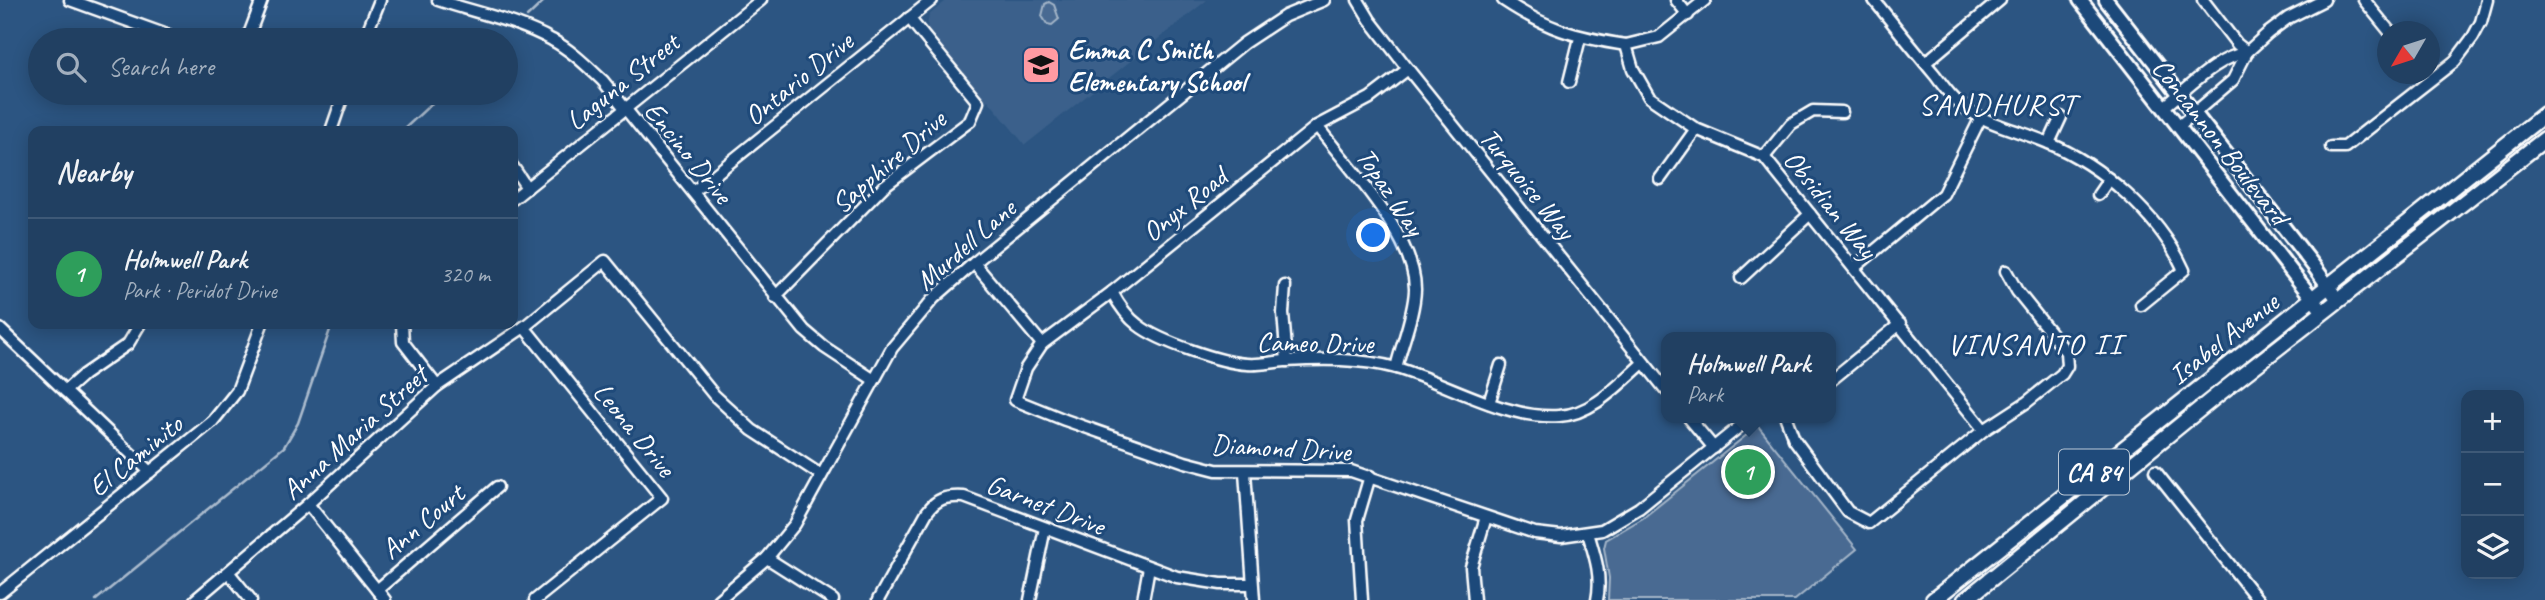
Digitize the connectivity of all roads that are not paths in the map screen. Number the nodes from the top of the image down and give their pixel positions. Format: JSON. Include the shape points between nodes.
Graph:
{"nodes":[{"id":1,"x":70,"y":0,"type":"edge"},
{"id":2,"x":262,"y":0,"type":"edge"},
{"id":3,"x":380,"y":0,"type":"edge"},
{"id":4,"x":438,"y":0,"type":"edge"},
{"id":5,"x":761,"y":0,"type":"edge"},
{"id":6,"x":932,"y":0,"type":"edge"},
{"id":7,"x":1324,"y":0,"type":"edge"},
{"id":8,"x":1358,"y":0,"type":"edge"},
{"id":9,"x":1503,"y":0,"type":"edge"},
{"id":10,"x":1676,"y":0,"type":"edge"},
{"id":11,"x":1704,"y":0,"type":"edge"},
{"id":12,"x":1874,"y":0,"type":"edge"},
{"id":13,"x":2000,"y":0,"type":"edge"},
{"id":14,"x":2080,"y":0,"type":"edge"},
{"id":15,"x":2106,"y":0,"type":"edge"},
{"id":16,"x":2203,"y":0,"type":"edge"},
{"id":17,"x":2324,"y":0,"type":"edge"},
{"id":18,"x":2364,"y":0,"type":"edge"},
{"id":19,"x":2487,"y":0,"type":"edge"},
{"id":20,"x":461,"y":4,"type":"edge"},
{"id":21,"x":473,"y":5,"type":"edge"},
{"id":22,"x":1688,"y":15,"type":"junction"},
{"id":23,"x":909,"y":18,"type":"junction"},
{"id":24,"x":2381,"y":21,"type":"edge"},
{"id":25,"x":148,"y":28,"type":"edge"},
{"id":26,"x":252,"y":28,"type":"edge"},
{"id":27,"x":369,"y":28,"type":"edge"},
{"id":28,"x":1580,"y":38,"type":"junction"},
{"id":29,"x":1626,"y":45,"type":"junction"},
{"id":30,"x":2247,"y":52,"type":"junction"},
{"id":31,"x":1925,"y":63,"type":"junction"},
{"id":32,"x":1408,"y":69,"type":"junction"},
{"id":33,"x":2440,"y":69,"type":"edge"},
{"id":34,"x":1569,"y":82,"type":"dead end"},
{"id":35,"x":2420,"y":84,"type":"edge"},
{"id":36,"x":2180,"y":94,"type":"junction"},
{"id":37,"x":337,"y":105,"type":"edge"},
{"id":38,"x":624,"y":107,"type":"junction"},
{"id":39,"x":2164,"y":107,"type":"junction"},
{"id":40,"x":1842,"y":112,"type":"dead end"},
{"id":41,"x":2195,"y":113,"type":"junction"},
{"id":42,"x":2545,"y":114,"type":"edge"},
{"id":43,"x":1981,"y":117,"type":"junction"},
{"id":44,"x":2061,"y":117,"type":"dead end"},
{"id":45,"x":332,"y":126,"type":"edge"},
{"id":46,"x":1317,"y":126,"type":"junction"},
{"id":47,"x":2179,"y":126,"type":"junction"},
{"id":48,"x":1696,"y":129,"type":"junction"},
{"id":49,"x":2545,"y":139,"type":"edge"},
{"id":50,"x":2049,"y":143,"type":"junction"},
{"id":51,"x":2331,"y":147,"type":"dead end"},
{"id":52,"x":1764,"y":157,"type":"junction"},
{"id":53,"x":518,"y":174,"type":"edge"},
{"id":54,"x":1660,"y":179,"type":"dead end"},
{"id":55,"x":2109,"y":179,"type":"junction"},
{"id":56,"x":527,"y":188,"type":"junction"},
{"id":57,"x":693,"y":192,"type":"junction"},
{"id":58,"x":518,"y":195,"type":"edge"},
{"id":59,"x":2098,"y":195,"type":"dead end"},
{"id":60,"x":1810,"y":214,"type":"junction"},
{"id":61,"x":974,"y":263,"type":"junction"},
{"id":62,"x":1854,"y":268,"type":"junction"},
{"id":63,"x":2006,"y":271,"type":"dead end"},
{"id":64,"x":1741,"y":278,"type":"dead end"},
{"id":65,"x":1285,"y":286,"type":"dead end"},
{"id":66,"x":2328,"y":286,"type":"junction"},
{"id":67,"x":1112,"y":292,"type":"junction"},
{"id":68,"x":775,"y":297,"type":"junction"},
{"id":69,"x":2312,"y":299,"type":"junction"},
{"id":70,"x":2338,"y":300,"type":"junction"},
{"id":71,"x":2141,"y":305,"type":"dead end"},
{"id":72,"x":2323,"y":312,"type":"junction"},
{"id":73,"x":1900,"y":324,"type":"junction"},
{"id":74,"x":524,"y":327,"type":"junction"},
{"id":75,"x":0,"y":329,"type":"edge"},
{"id":76,"x":137,"y":329,"type":"edge"},
{"id":77,"x":260,"y":329,"type":"edge"},
{"id":78,"x":402,"y":329,"type":"edge"},
{"id":79,"x":1042,"y":344,"type":"junction"},
{"id":80,"x":1287,"y":361,"type":"junction"},
{"id":81,"x":1643,"y":363,"type":"junction"},
{"id":82,"x":1501,"y":365,"type":"dead end"},
{"id":83,"x":1396,"y":368,"type":"junction"},
{"id":84,"x":1836,"y":376,"type":"edge"},
{"id":85,"x":874,"y":380,"type":"junction"},
{"id":86,"x":1661,"y":384,"type":"edge"},
{"id":87,"x":437,"y":386,"type":"junction"},
{"id":88,"x":65,"y":391,"type":"junction"},
{"id":89,"x":1015,"y":400,"type":"joint"},
{"id":90,"x":1489,"y":403,"type":"junction"},
{"id":91,"x":1693,"y":423,"type":"edge"},
{"id":92,"x":1745,"y":423,"type":"edge"},
{"id":93,"x":1788,"y":423,"type":"edge"},
{"id":94,"x":1984,"y":430,"type":"junction"},
{"id":95,"x":1714,"y":448,"type":"junction"},
{"id":96,"x":2155,"y":471,"type":"dead end"},
{"id":97,"x":150,"y":472,"type":"junction"},
{"id":98,"x":1245,"y":472,"type":"junction"},
{"id":99,"x":821,"y":475,"type":"junction"},
{"id":100,"x":1370,"y":476,"type":"junction"},
{"id":101,"x":497,"y":487,"type":"dead end"},
{"id":102,"x":308,"y":504,"type":"junction"},
{"id":103,"x":1486,"y":517,"type":"junction"},
{"id":104,"x":1045,"y":528,"type":"junction"},
{"id":105,"x":1588,"y":533,"type":"junction"},
{"id":106,"x":767,"y":558,"type":"junction"},
{"id":107,"x":1149,"y":567,"type":"junction"},
{"id":108,"x":229,"y":573,"type":"junction"},
{"id":109,"x":1252,"y":584,"type":"junction"},
{"id":110,"x":377,"y":590,"type":"junction"},
{"id":111,"x":0,"y":593,"type":"edge"},
{"id":112,"x":195,"y":600,"type":"edge"},
{"id":113,"x":251,"y":600,"type":"edge"},
{"id":114,"x":385,"y":600,"type":"edge"},
{"id":115,"x":535,"y":600,"type":"edge"},
{"id":116,"x":718,"y":600,"type":"edge"},
{"id":117,"x":833,"y":600,"type":"edge"},
{"id":118,"x":878,"y":600,"type":"edge"},
{"id":119,"x":1030,"y":600,"type":"edge"},
{"id":120,"x":1143,"y":600,"type":"edge"},
{"id":121,"x":1254,"y":600,"type":"edge"},
{"id":122,"x":1362,"y":600,"type":"edge"},
{"id":123,"x":1474,"y":600,"type":"edge"},
{"id":124,"x":1597,"y":600,"type":"edge"},
{"id":125,"x":1933,"y":600,"type":"edge"},
{"id":126,"x":1965,"y":600,"type":"edge"},
{"id":127,"x":2258,"y":600,"type":"edge"}],
"edges":[{"from":1,"to":25,"type":"street"},
{"from":2,"to":26,"type":"street"},
{"from":3,"to":27,"type":"street"},
{"from":4,"to":20,"type":"street","name":"Encino Drive"},
{"from":5,"to":38,"type":"street","name":"Laguna Street"},
{"from":6,"to":23,"type":"street","name":"Ontario Drive"},
{"from":7,"to":61,"type":"street","name":"Murdell Lane","via":[[1285,16],[1251,38]]},
{"from":8,"to":32,"type":"street","name":"Turquoise Way"},
{"from":9,"to":28,"type":"street","via":[[1534,21]]},
{"from":10,"to":22,"type":"street"},
{"from":11,"to":22,"type":"street"},
{"from":12,"to":31,"type":"street"},
{"from":13,"to":31,"type":"street"},
{"from":14,"to":39,"type":"main road","name":"Concannon Boulevard"},
{"from":15,"to":36,"type":"main road","name":"Concannon Boulevard"},
{"from":16,"to":30,"type":"street"},
{"from":17,"to":30,"type":"street","via":[[2288,18]]},
{"from":18,"to":24,"type":"street"},
{"from":19,"to":33,"type":"street","via":[[2481,22],[2462,54]]},
{"from":20,"to":21,"type":"street","name":"Encino Drive"},
{"from":21,"to":38,"type":"street","name":"Encino Drive","via":[[554,41],[596,75]]},
{"from":22,"to":29,"type":"street","via":[[1659,37]]},
{"from":23,"to":57,"type":"street","name":"Ontario Drive"},
{"from":23,"to":68,"type":"street","name":"Sapphire Drive","via":[[978,102],[970,121],[884,186]]},
{"from":28,"to":29,"type":"street"},
{"from":28,"to":34,"type":"street"},
{"from":29,"to":48,"type":"street","name":"Obsidian Way","via":[[1649,97]]},
{"from":30,"to":36,"type":"street","via":[[2211,68]]},
{"from":30,"to":41,"type":"street","via":[[2233,80]]},
{"from":31,"to":43,"type":"street","via":[[1958,103]]},
{"from":32,"to":46,"type":"street","name":"Onyx Road","via":[[1370,98]]},
{"from":32,"to":81,"type":"street","name":"Turquoise Way"},
{"from":35,"to":51,"type":"street","via":[[2344,147]]},
{"from":36,"to":39,"type":"street"},
{"from":36,"to":41,"type":"main road","name":"Concannon Boulevard"},
{"from":37,"to":45,"type":"street"},
{"from":38,"to":56,"type":"street","name":"Laguna Street"},
{"from":38,"to":57,"type":"street","name":"Encino Drive"},
{"from":39,"to":47,"type":"main road","name":"Concannon Boulevard"},
{"from":40,"to":52,"type":"street","via":[[1813,111],[1791,124]]},
{"from":41,"to":47,"type":"street"},
{"from":41,"to":66,"type":"main road","name":"Concannon Boulevard"},
{"from":42,"to":66,"type":"highway","name":"Isabel Avenue","number":"CA 84"},
{"from":43,"to":50,"type":"street"},
{"from":43,"to":62,"type":"street","via":[[1943,194]]},
{"from":44,"to":50,"type":"street"},
{"from":46,"to":67,"type":"street","name":"Onyx Road"},
{"from":46,"to":83,"type":"street","name":"Topaz Way","via":[[1406,247],[1415,287]]},
{"from":47,"to":69,"type":"main road","name":"Concannon Boulevard"},
{"from":48,"to":52,"type":"street","name":"Obsidian Way"},
{"from":48,"to":54,"type":"street"},
{"from":49,"to":70,"type":"highway","name":"Isabel Avenue"},
{"from":50,"to":55,"type":"street"},
{"from":52,"to":60,"type":"street","name":"Obsidian Way"},
{"from":53,"to":56,"type":"street"},
{"from":55,"to":59,"type":"street"},
{"from":55,"to":71,"type":"street","via":[[2145,214],[2177,253],[2184,270]]},
{"from":56,"to":58,"type":"street","name":"Laguna Street"},
{"from":57,"to":68,"type":"street","name":"Encino Drive"},
{"from":60,"to":62,"type":"street","name":"Obsidian Way"},
{"from":60,"to":64,"type":"street"},
{"from":61,"to":79,"type":"street"},
{"from":61,"to":85,"type":"street","name":"Murdell Lane","via":[[915,320]]},
{"from":62,"to":73,"type":"street","name":"Obsidian Way"},
{"from":63,"to":94,"type":"street","via":[[2063,348],[2068,362],[2066,370],[2040,392]]},
{"from":65,"to":80,"type":"street"},
{"from":66,"to":69,"type":"highway","name":"Isabel Avenue","number":"CA 84"},
{"from":66,"to":70,"type":"main road","name":"Concannon Boulevard"},
{"from":67,"to":79,"type":"street","name":"Onyx Road"},
{"from":67,"to":80,"type":"street","name":"Cameo Drive","via":[[1136,324],[1167,340],[1247,364]]},
{"from":68,"to":85,"type":"street","name":"Encino Drive","via":[[824,347]]},
{"from":69,"to":72,"type":"main road","name":"Concannon Boulevard"},
{"from":69,"to":125,"type":"highway","name":"Isabel Avenue","number":"CA 84"},
{"from":70,"to":72,"type":"highway","name":"Isabel Avenue"},
{"from":72,"to":126,"type":"highway","name":"Isabel Avenue"},
{"from":73,"to":84,"type":"street"},
{"from":73,"to":94,"type":"street","name":"Obsidian Way"},
{"from":74,"to":87,"type":"street","name":"Anna Maria Street"},
{"from":74,"to":99,"type":"street","name":"Anna Maria Street","via":[[605,261],[714,395],[752,430]]},
{"from":74,"to":115,"type":"street","name":"Leona Drive","via":[[662,498]]},
{"from":75,"to":88,"type":"street"},
{"from":76,"to":88,"type":"street","via":[[128,344]]},
{"from":77,"to":97,"type":"street","name":"El Caminito","via":[[237,391],[224,409]]},
{"from":78,"to":87,"type":"street","via":[[403,342]]},
{"from":79,"to":89,"type":"street","name":"Onyx Road","via":[[1026,368]]},
{"from":80,"to":83,"type":"street","name":"Cameo Drive","via":[[1345,360]]},
{"from":81,"to":86,"type":"street","name":"Turquoise Way"},
{"from":81,"to":90,"type":"street","name":"Cameo Drive","via":[[1602,399],[1560,416],[1533,415]]},
{"from":82,"to":90,"type":"street"},
{"from":83,"to":90,"type":"street","name":"Cameo Drive"},
{"from":85,"to":99,"type":"street","name":"Murdell Lane"},
{"from":87,"to":102,"type":"street","name":"Anna Maria Street"},
{"from":88,"to":97,"type":"street"},
{"from":89,"to":98,"type":"street","name":"Diamond Drive","via":[[1185,462]]},
{"from":91,"to":95,"type":"street"},
{"from":92,"to":95,"type":"street","name":"Diamond Drive"},
{"from":93,"to":94,"type":"street","via":[[1794,439],[1848,512],[1869,523]]},
{"from":95,"to":105,"type":"street","name":"Diamond Drive","via":[[1639,508]]},
{"from":96,"to":127,"type":"street"},
{"from":97,"to":111,"type":"street","name":"El Caminito"},
{"from":98,"to":100,"type":"street","name":"Diamond Drive","via":[[1325,470]]},
{"from":98,"to":109,"type":"street"},
{"from":99,"to":106,"type":"street","name":"Murdell Lane","via":[[795,524]]},
{"from":100,"to":103,"type":"street","name":"Diamond Drive"},
{"from":100,"to":122,"type":"street","via":[[1357,520]]},
{"from":101,"to":110,"type":"street","name":"Ann Court"},
{"from":102,"to":108,"type":"street","name":"Anna Maria Street"},
{"from":102,"to":110,"type":"street"},
{"from":103,"to":105,"type":"street","name":"Diamond Drive","via":[[1535,533]]},
{"from":103,"to":123,"type":"street","via":[[1471,567]]},
{"from":104,"to":107,"type":"street","name":"Garnet Drive"},
{"from":104,"to":118,"type":"street","name":"Garnet Drive","via":[[964,497],[943,497],[927,512]]},
{"from":104,"to":119,"type":"street"},
{"from":105,"to":124,"type":"street","via":[[1597,559]]},
{"from":106,"to":116,"type":"street","name":"Murdell Lane"},
{"from":106,"to":117,"type":"street"},
{"from":107,"to":109,"type":"street","name":"Garnet Drive","via":[[1192,580]]},
{"from":107,"to":120,"type":"street"},
{"from":108,"to":112,"type":"street","name":"Anna Maria Street"},
{"from":108,"to":113,"type":"street"},
{"from":109,"to":121,"type":"street"},
{"from":110,"to":114,"type":"street"}]}
